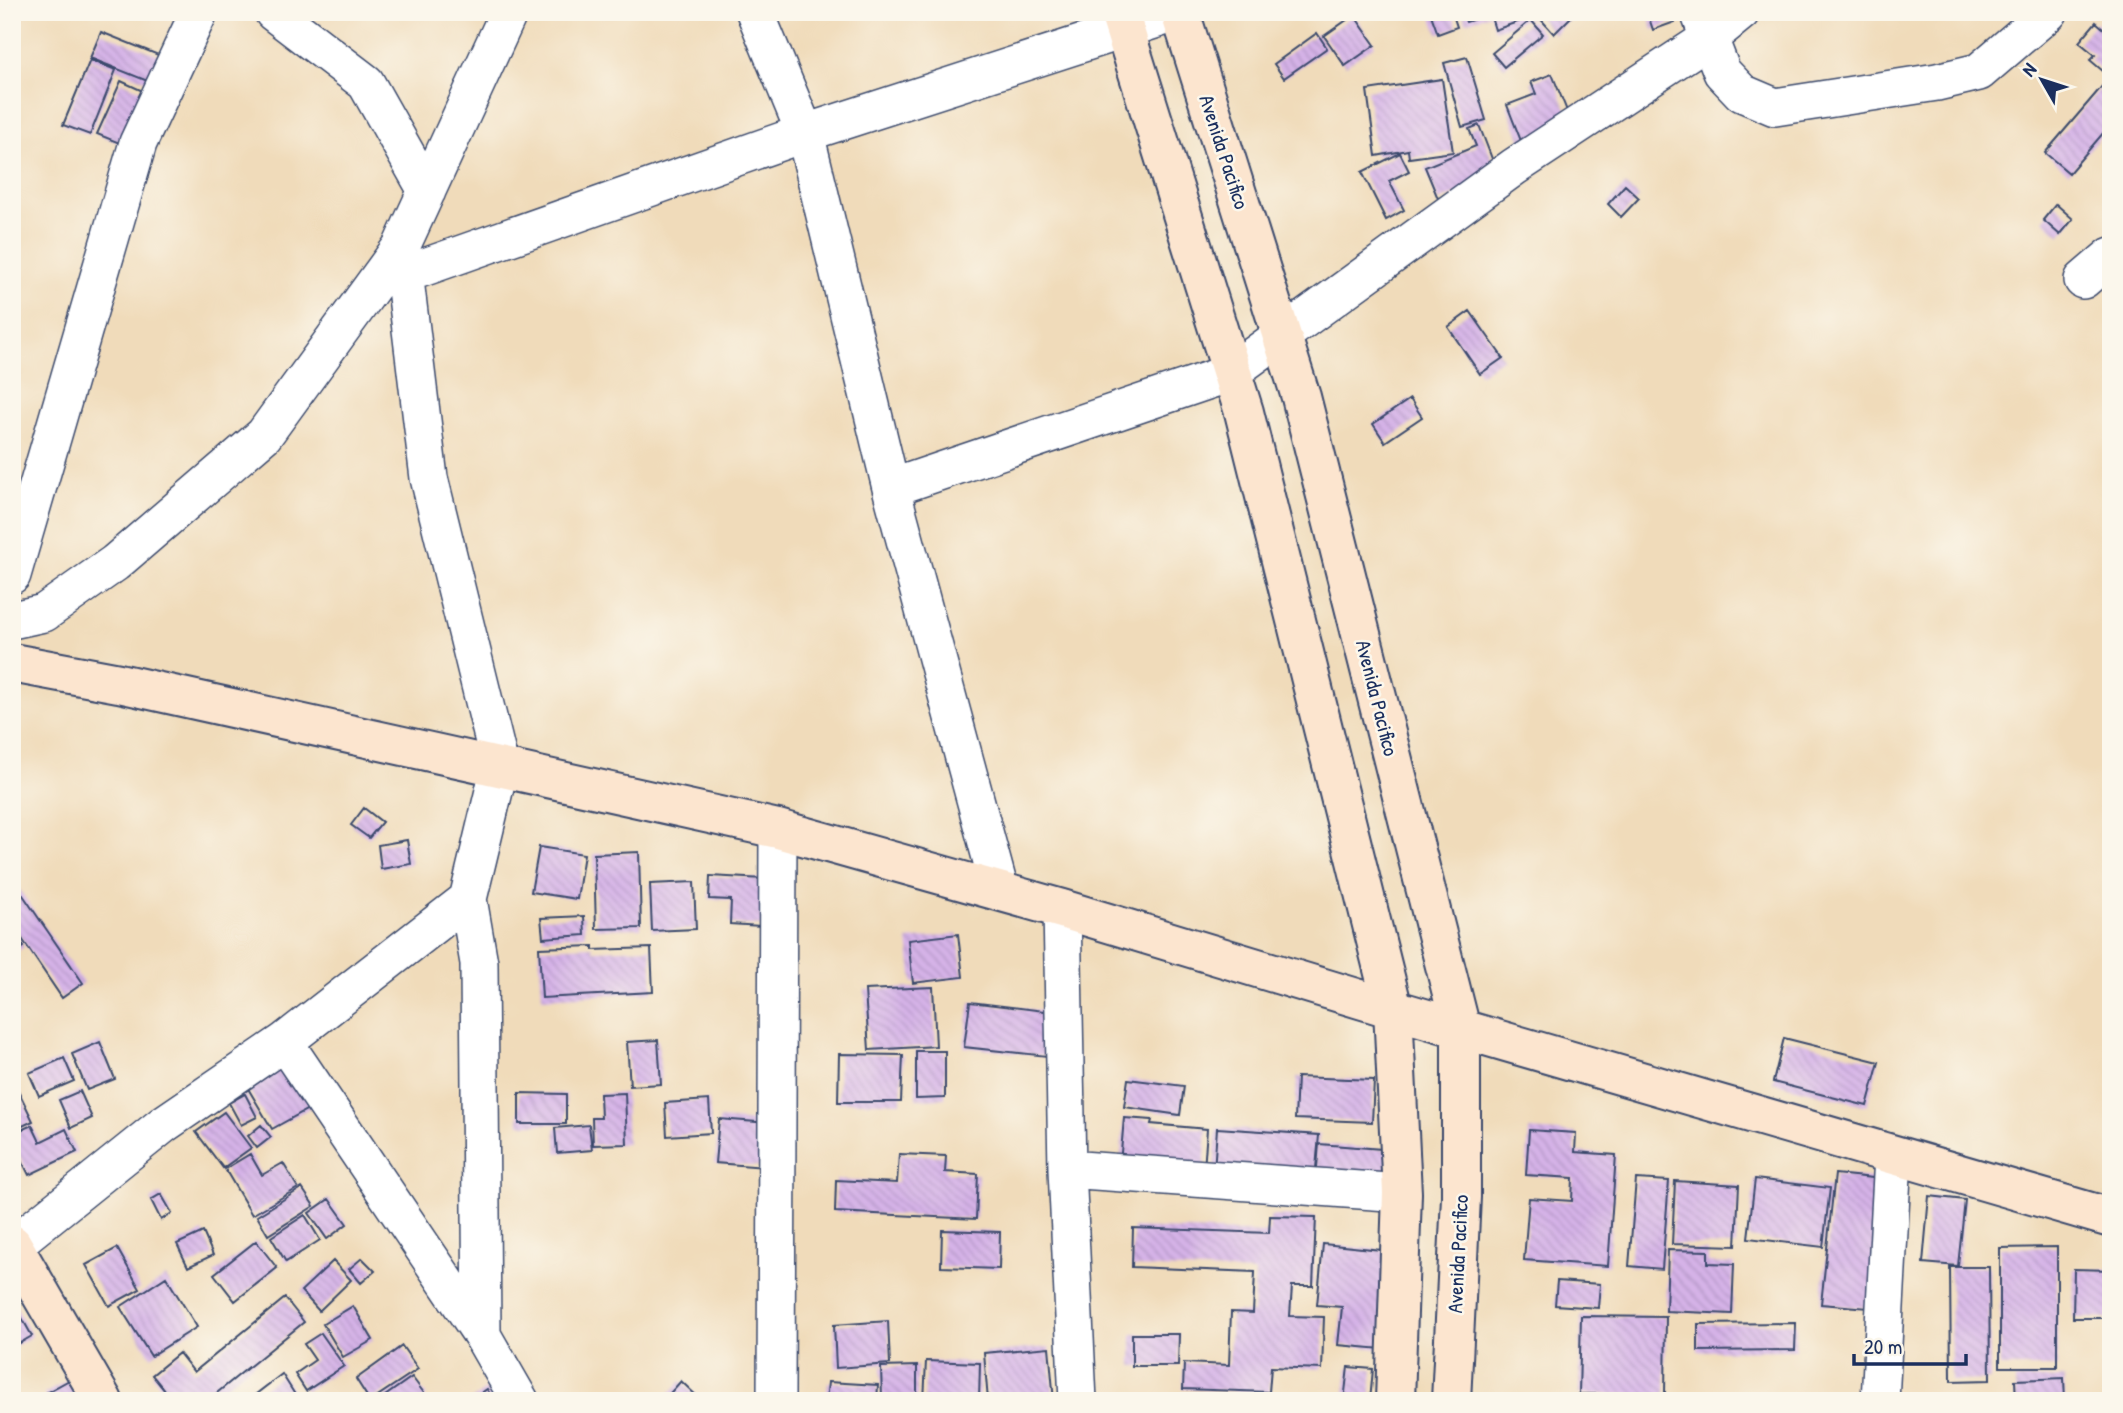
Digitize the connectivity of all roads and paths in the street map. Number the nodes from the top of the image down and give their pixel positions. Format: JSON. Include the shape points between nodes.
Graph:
{"nodes":[{"id":1,"x":199,"y":12,"type":"edge"},
{"id":2,"x":273,"y":12,"type":"edge"},
{"id":3,"x":509,"y":12,"type":"edge"},
{"id":4,"x":755,"y":12,"type":"edge"},
{"id":5,"x":1179,"y":12,"type":"edge"},
{"id":6,"x":1741,"y":12,"type":"edge"},
{"id":7,"x":2049,"y":12,"type":"edge"},
{"id":8,"x":1121,"y":20,"type":"edge"},
{"id":9,"x":1704,"y":26,"type":"edge"},
{"id":10,"x":805,"y":133,"type":"junction"},
{"id":11,"x":427,"y":191,"type":"junction"},
{"id":12,"x":2111,"y":256,"type":"edge"},
{"id":13,"x":403,"y":260,"type":"junction"},
{"id":14,"x":2083,"y":280,"type":"dead end"},
{"id":15,"x":1281,"y":333,"type":"junction"},
{"id":16,"x":1230,"y":373,"type":"junction"},
{"id":17,"x":891,"y":488,"type":"junction"},
{"id":18,"x":12,"y":575,"type":"edge"},
{"id":19,"x":12,"y":620,"type":"edge"},
{"id":20,"x":12,"y":663,"type":"edge"},
{"id":21,"x":500,"y":766,"type":"junction"},
{"id":22,"x":778,"y":829,"type":"junction"},
{"id":23,"x":1000,"y":891,"type":"junction"},
{"id":24,"x":468,"y":899,"type":"junction"},
{"id":25,"x":1062,"y":909,"type":"junction"},
{"id":26,"x":1393,"y":1009,"type":"junction"},
{"id":27,"x":1461,"y":1029,"type":"junction"},
{"id":28,"x":284,"y":1042,"type":"junction"},
{"id":29,"x":1893,"y":1156,"type":"junction"},
{"id":30,"x":1067,"y":1170,"type":"junction"},
{"id":31,"x":1402,"y":1193,"type":"junction"},
{"id":32,"x":2111,"y":1218,"type":"edge"},
{"id":33,"x":13,"y":1245,"type":"edge"},
{"id":34,"x":482,"y":1335,"type":"junction"},
{"id":35,"x":103,"y":1401,"type":"edge"},
{"id":36,"x":520,"y":1401,"type":"edge"},
{"id":37,"x":776,"y":1401,"type":"edge"},
{"id":38,"x":1078,"y":1401,"type":"edge"},
{"id":39,"x":1395,"y":1401,"type":"edge"},
{"id":40,"x":1451,"y":1401,"type":"edge"},
{"id":41,"x":1880,"y":1401,"type":"edge"}],
"edges":[{"from":1,"to":18,"type":"street","via":[[138,143]]},
{"from":2,"to":11,"type":"street","via":[[366,83]]},
{"from":3,"to":11,"type":"street"},
{"from":4,"to":10,"type":"street"},
{"from":5,"to":8,"type":"street"},
{"from":5,"to":15,"type":"main road","name":"Avenida Pacifico"},
{"from":6,"to":9,"type":"street"},
{"from":7,"to":9,"type":"street","via":[[1979,72],[1775,107],[1742,93],[1723,72]]},
{"from":8,"to":10,"type":"street"},
{"from":8,"to":16,"type":"main road"},
{"from":9,"to":15,"type":"street"},
{"from":10,"to":13,"type":"street"},
{"from":10,"to":17,"type":"street"},
{"from":11,"to":13,"type":"street"},
{"from":12,"to":14,"type":"street"},
{"from":13,"to":19,"type":"street","via":[[264,435],[115,563],[44,613]]},
{"from":13,"to":21,"type":"street","via":[[429,478]]},
{"from":15,"to":16,"type":"street"},
{"from":15,"to":27,"type":"main road","name":"Avenida Pacifico"},
{"from":16,"to":17,"type":"street"},
{"from":16,"to":26,"type":"main road","via":[[1244,412]]},
{"from":17,"to":23,"type":"street"},
{"from":20,"to":21,"type":"main road"},
{"from":21,"to":22,"type":"main road"},
{"from":21,"to":24,"type":"street"},
{"from":22,"to":23,"type":"main road"},
{"from":22,"to":37,"type":"street"},
{"from":23,"to":25,"type":"main road"},
{"from":24,"to":28,"type":"street"},
{"from":24,"to":34,"type":"street","via":[[479,963]]},
{"from":25,"to":26,"type":"main road"},
{"from":25,"to":30,"type":"street"},
{"from":26,"to":27,"type":"main road"},
{"from":26,"to":31,"type":"main road"},
{"from":27,"to":29,"type":"main road"},
{"from":27,"to":40,"type":"main road","name":"Avenida Pacifico","via":[[1461,1197]]},
{"from":28,"to":33,"type":"street","via":[[164,1124]]},
{"from":28,"to":34,"type":"street"},
{"from":29,"to":32,"type":"main road"},
{"from":29,"to":41,"type":"street"},
{"from":30,"to":31,"type":"street"},
{"from":30,"to":38,"type":"street"},
{"from":31,"to":39,"type":"main road"},
{"from":33,"to":35,"type":"main road"},
{"from":34,"to":36,"type":"street"}]}
